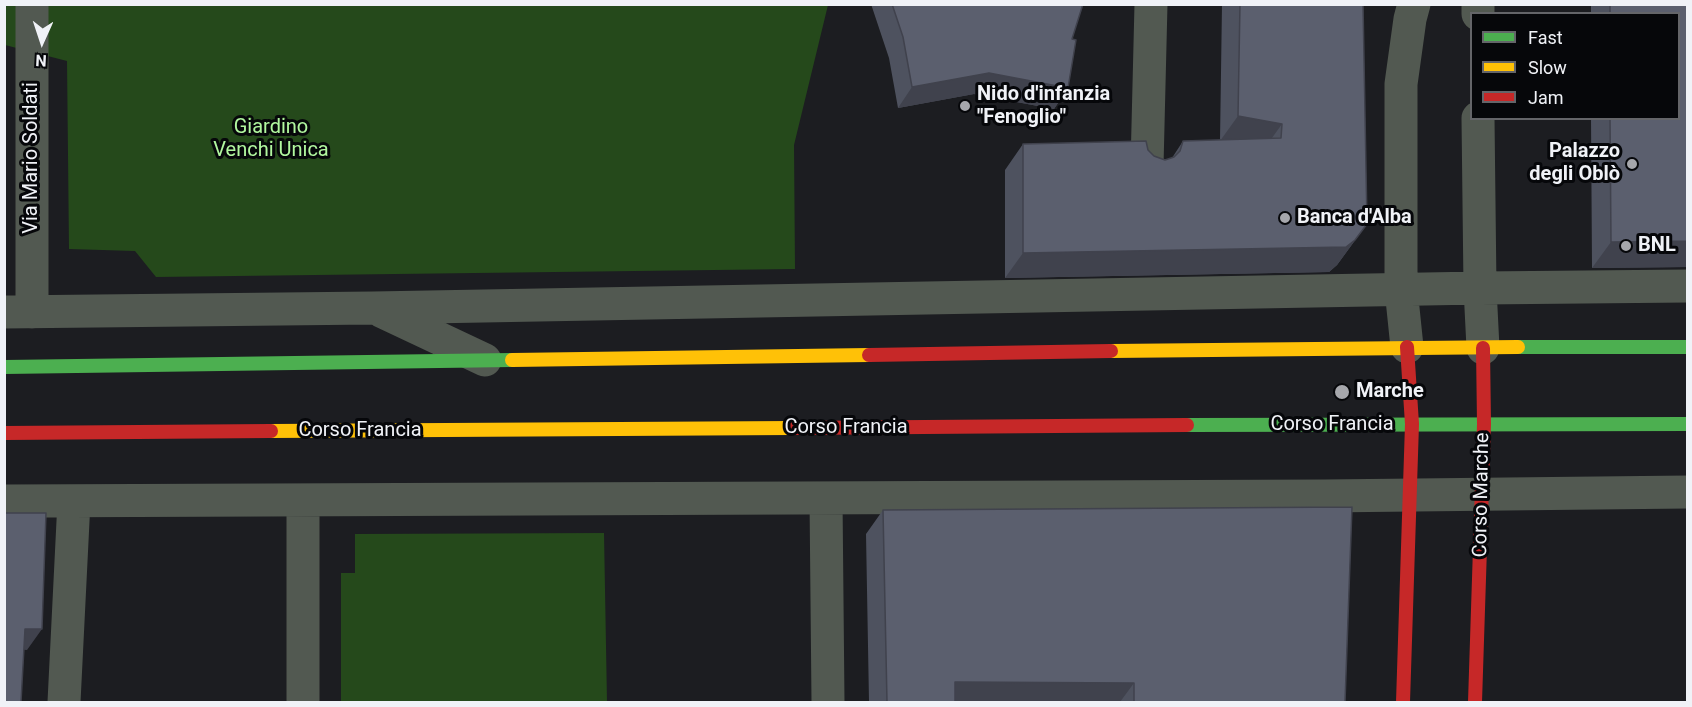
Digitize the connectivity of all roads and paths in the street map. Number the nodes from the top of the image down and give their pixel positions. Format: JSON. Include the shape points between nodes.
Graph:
{"nodes":[{"id":1,"x":32,"y":4,"type":"edge"},
{"id":2,"x":1151,"y":4,"type":"edge"},
{"id":3,"x":1414,"y":4,"type":"edge"},
{"id":4,"x":1478,"y":120,"type":"edge"},
{"id":5,"x":1147,"y":166,"type":"edge"},
{"id":6,"x":1688,"y":286,"type":"edge"},
{"id":7,"x":1480,"y":288,"type":"junction"},
{"id":8,"x":1401,"y":289,"type":"junction"},
{"id":9,"x":373,"y":308,"type":"junction"},
{"id":10,"x":18,"y":312,"type":"edge"},
{"id":11,"x":1407,"y":347,"type":"junction"},
{"id":12,"x":1688,"y":347,"type":"edge"},
{"id":13,"x":1483,"y":348,"type":"junction"},
{"id":14,"x":485,"y":360,"type":"junction"},
{"id":15,"x":4,"y":367,"type":"edge"},
{"id":16,"x":1412,"y":424,"type":"junction"},
{"id":17,"x":1484,"y":424,"type":"junction"},
{"id":18,"x":1688,"y":424,"type":"edge"},
{"id":19,"x":4,"y":434,"type":"edge"},
{"id":20,"x":1688,"y":492,"type":"edge"},
{"id":21,"x":1411,"y":495,"type":"junction"},
{"id":22,"x":1482,"y":495,"type":"junction"},
{"id":23,"x":826,"y":498,"type":"junction"},
{"id":24,"x":303,"y":500,"type":"junction"},
{"id":25,"x":4,"y":501,"type":"edge"},
{"id":26,"x":74,"y":501,"type":"junction"},
{"id":27,"x":64,"y":702,"type":"edge"},
{"id":28,"x":303,"y":702,"type":"edge"},
{"id":29,"x":828,"y":702,"type":"edge"},
{"id":30,"x":1403,"y":702,"type":"edge"},
{"id":31,"x":1475,"y":702,"type":"edge"}],
"edges":[{"from":1,"to":10,"type":"street","name":"Via Mario Soldati"},
{"from":2,"to":5,"type":"street"},
{"from":3,"to":8,"type":"street","via":[[1401,84]]},
{"from":4,"to":7,"type":"street"},
{"from":6,"to":7,"type":"street"},
{"from":7,"to":8,"type":"street"},
{"from":7,"to":13,"type":"street","name":"Corso Marche"},
{"from":8,"to":9,"type":"street","via":[[1144,288]]},
{"from":8,"to":11,"type":"street"},
{"from":9,"to":10,"type":"street"},
{"from":9,"to":14,"type":"street"},
{"from":11,"to":13,"type":"main road"},
{"from":11,"to":14,"type":"main road"},
{"from":11,"to":16,"type":"main road"},
{"from":12,"to":13,"type":"main road"},
{"from":13,"to":17,"type":"main road","name":"Corso Marche"},
{"from":14,"to":15,"type":"main road"},
{"from":16,"to":17,"type":"main road","name":"Corso Francia"},
{"from":16,"to":19,"type":"main road","name":"Corso Francia"},
{"from":16,"to":21,"type":"main road"},
{"from":17,"to":18,"type":"main road","name":"Corso Francia"},
{"from":17,"to":22,"type":"main road","name":"Corso Marche"},
{"from":20,"to":22,"type":"street"},
{"from":21,"to":22,"type":"street"},
{"from":21,"to":23,"type":"street"},
{"from":21,"to":30,"type":"main road"},
{"from":22,"to":31,"type":"main road","name":"Corso Marche"},
{"from":23,"to":24,"type":"street"},
{"from":23,"to":29,"type":"street"},
{"from":24,"to":26,"type":"street"},
{"from":24,"to":28,"type":"street"},
{"from":25,"to":26,"type":"street"},
{"from":26,"to":27,"type":"street"}]}
